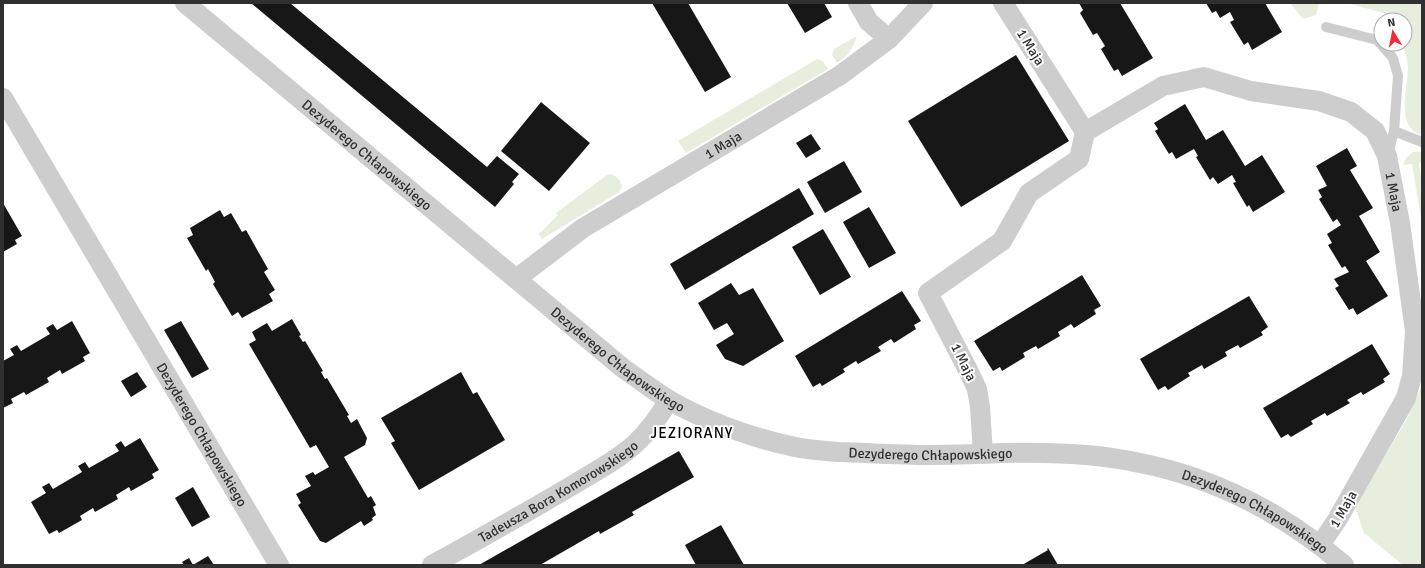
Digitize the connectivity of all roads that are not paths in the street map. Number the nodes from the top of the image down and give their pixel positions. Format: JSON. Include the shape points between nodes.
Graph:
{"nodes":[{"id":1,"x":185,"y":3,"type":"edge"},
{"id":2,"x":858,"y":3,"type":"edge"},
{"id":3,"x":923,"y":3,"type":"edge"},
{"id":4,"x":1003,"y":3,"type":"edge"},
{"id":5,"x":1326,"y":27,"type":"dead end"},
{"id":6,"x":889,"y":39,"type":"junction"},
{"id":7,"x":3,"y":98,"type":"edge"},
{"id":8,"x":1394,"y":131,"type":"junction"},
{"id":9,"x":1085,"y":132,"type":"junction"},
{"id":10,"x":1422,"y":142,"type":"edge"},
{"id":11,"x":1387,"y":156,"type":"junction"},
{"id":12,"x":516,"y":279,"type":"junction"},
{"id":13,"x":669,"y":400,"type":"junction"},
{"id":14,"x":983,"y":454,"type":"junction"},
{"id":15,"x":1320,"y":545,"type":"junction"},
{"id":16,"x":279,"y":565,"type":"edge"},
{"id":17,"x":432,"y":565,"type":"edge"},
{"id":18,"x":1344,"y":565,"type":"edge"}],
"edges":[{"from":1,"to":12,"type":"street","name":"Dezyderego Chłapowskiego"},
{"from":2,"to":6,"type":"street","via":[[869,22]]},
{"from":3,"to":6,"type":"street","name":"1 Maja"},
{"from":4,"to":9,"type":"street","name":"1 Maja"},
{"from":5,"to":8,"type":"lane","via":[[1376,40],[1393,58],[1398,76]]},
{"from":6,"to":12,"type":"street","name":"1 Maja","via":[[839,76],[583,228]]},
{"from":7,"to":16,"type":"street","name":"Dezyderego Chłapowskiego"},
{"from":8,"to":10,"type":"lane"},
{"from":8,"to":11,"type":"lane"},
{"from":9,"to":11,"type":"street","name":"1 Maja","via":[[1163,86],[1204,77],[1251,91],[1319,101],[1351,112],[1375,131]]},
{"from":9,"to":14,"type":"street","name":"1 Maja","via":[[1079,159],[1030,193],[1002,241],[928,293],[977,389]]},
{"from":11,"to":15,"type":"street","name":"1 Maja","via":[[1400,223],[1415,331],[1412,376],[1406,398],[1337,520]]},
{"from":12,"to":13,"type":"street","name":"Dezyderego Chłapowskiego","via":[[624,369]]},
{"from":13,"to":14,"type":"street","name":"Dezyderego Chłapowskiego","via":[[748,434],[790,446],[827,452]]},
{"from":13,"to":17,"type":"street","name":"Tadeusza Bora Komorowskiego","via":[[643,436],[616,459]]},
{"from":14,"to":15,"type":"street","name":"Dezyderego Chłapowskiego","via":[[1067,454],[1116,458],[1161,467],[1204,481],[1255,504],[1294,526]]},
{"from":15,"to":18,"type":"street","name":"Dezyderego Chłapowskiego"}]}
